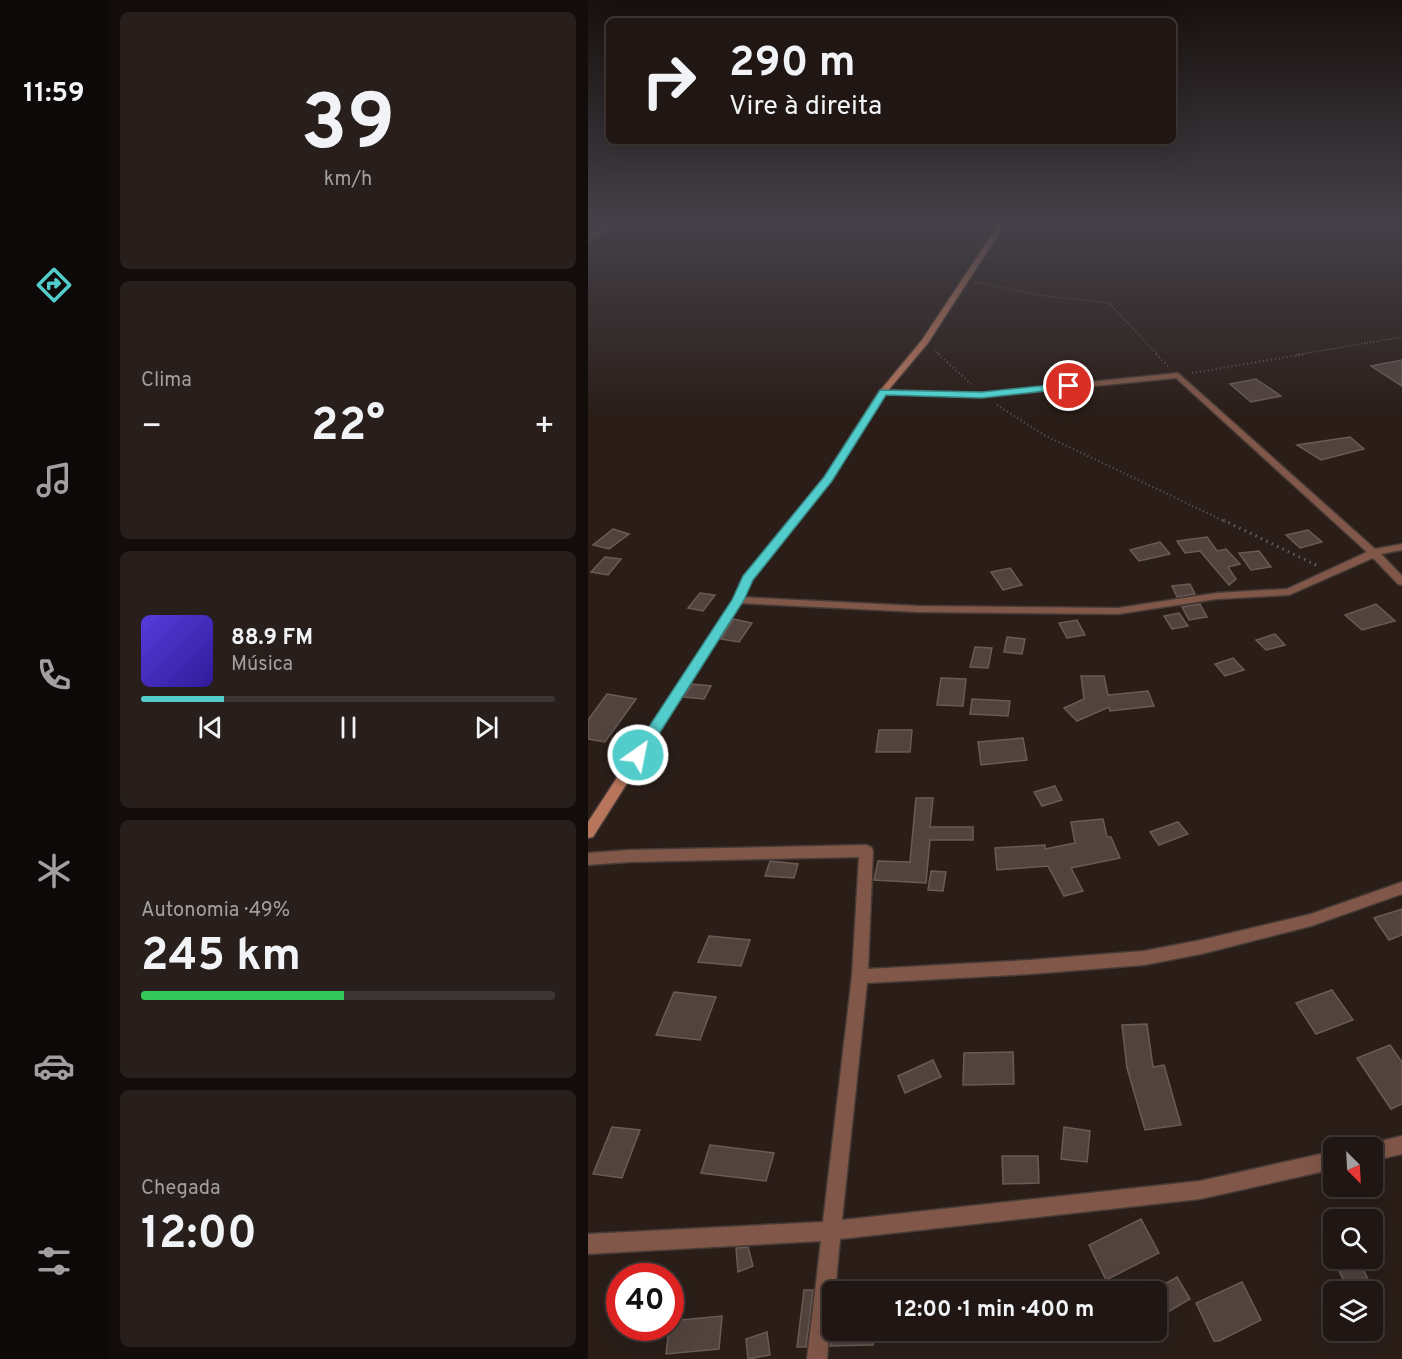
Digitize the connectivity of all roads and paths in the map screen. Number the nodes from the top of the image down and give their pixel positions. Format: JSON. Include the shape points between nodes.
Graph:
{"nodes":[{"id":1,"x":959,"y":287,"type":"edge"},
{"id":2,"x":1002,"y":287,"type":"edge"},
{"id":3,"x":1402,"y":337,"type":"edge"},
{"id":4,"x":925,"y":341,"type":"junction"},
{"id":5,"x":1178,"y":375,"type":"junction"},
{"id":6,"x":884,"y":392,"type":"junction"},
{"id":7,"x":982,"y":395,"type":"junction"},
{"id":8,"x":1402,"y":547,"type":"edge"},
{"id":9,"x":1375,"y":554,"type":"junction"},
{"id":10,"x":1333,"y":573,"type":"junction"},
{"id":11,"x":1402,"y":582,"type":"edge"},
{"id":12,"x":738,"y":600,"type":"junction"},
{"id":13,"x":588,"y":833,"type":"edge"},
{"id":14,"x":588,"y":859,"type":"edge"},
{"id":15,"x":1402,"y":888,"type":"edge"},
{"id":16,"x":860,"y":976,"type":"junction"},
{"id":17,"x":1402,"y":1145,"type":"edge"},
{"id":18,"x":1383,"y":1149,"type":"edge"},
{"id":19,"x":1323,"y":1162,"type":"edge"},
{"id":20,"x":830,"y":1232,"type":"junction"},
{"id":21,"x":588,"y":1245,"type":"edge"},
{"id":22,"x":817,"y":1359,"type":"edge"}],
"edges":[{"from":1,"to":4,"type":"street"},
{"from":2,"to":5,"type":"path","via":[[1109,303]]},
{"from":3,"to":5,"type":"path"},
{"from":4,"to":6,"type":"street"},
{"from":4,"to":7,"type":"path"},
{"from":5,"to":7,"type":"street"},
{"from":5,"to":9,"type":"street"},
{"from":6,"to":7,"type":"street"},
{"from":6,"to":12,"type":"street","via":[[828,479],[747,579]]},
{"from":7,"to":10,"type":"path","via":[[1044,435]]},
{"from":8,"to":9,"type":"street"},
{"from":9,"to":10,"type":"street"},
{"from":9,"to":11,"type":"street"},
{"from":10,"to":12,"type":"street","via":[[1288,592],[1217,596],[1118,611],[918,609]]},
{"from":12,"to":13,"type":"street"},
{"from":14,"to":16,"type":"street","via":[[866,851]]},
{"from":15,"to":16,"type":"street","via":[[1311,920],[1144,958]]},
{"from":16,"to":20,"type":"street"},
{"from":17,"to":18,"type":"street"},
{"from":19,"to":20,"type":"street","via":[[1200,1190]]},
{"from":20,"to":21,"type":"street"},
{"from":20,"to":22,"type":"street"}]}
